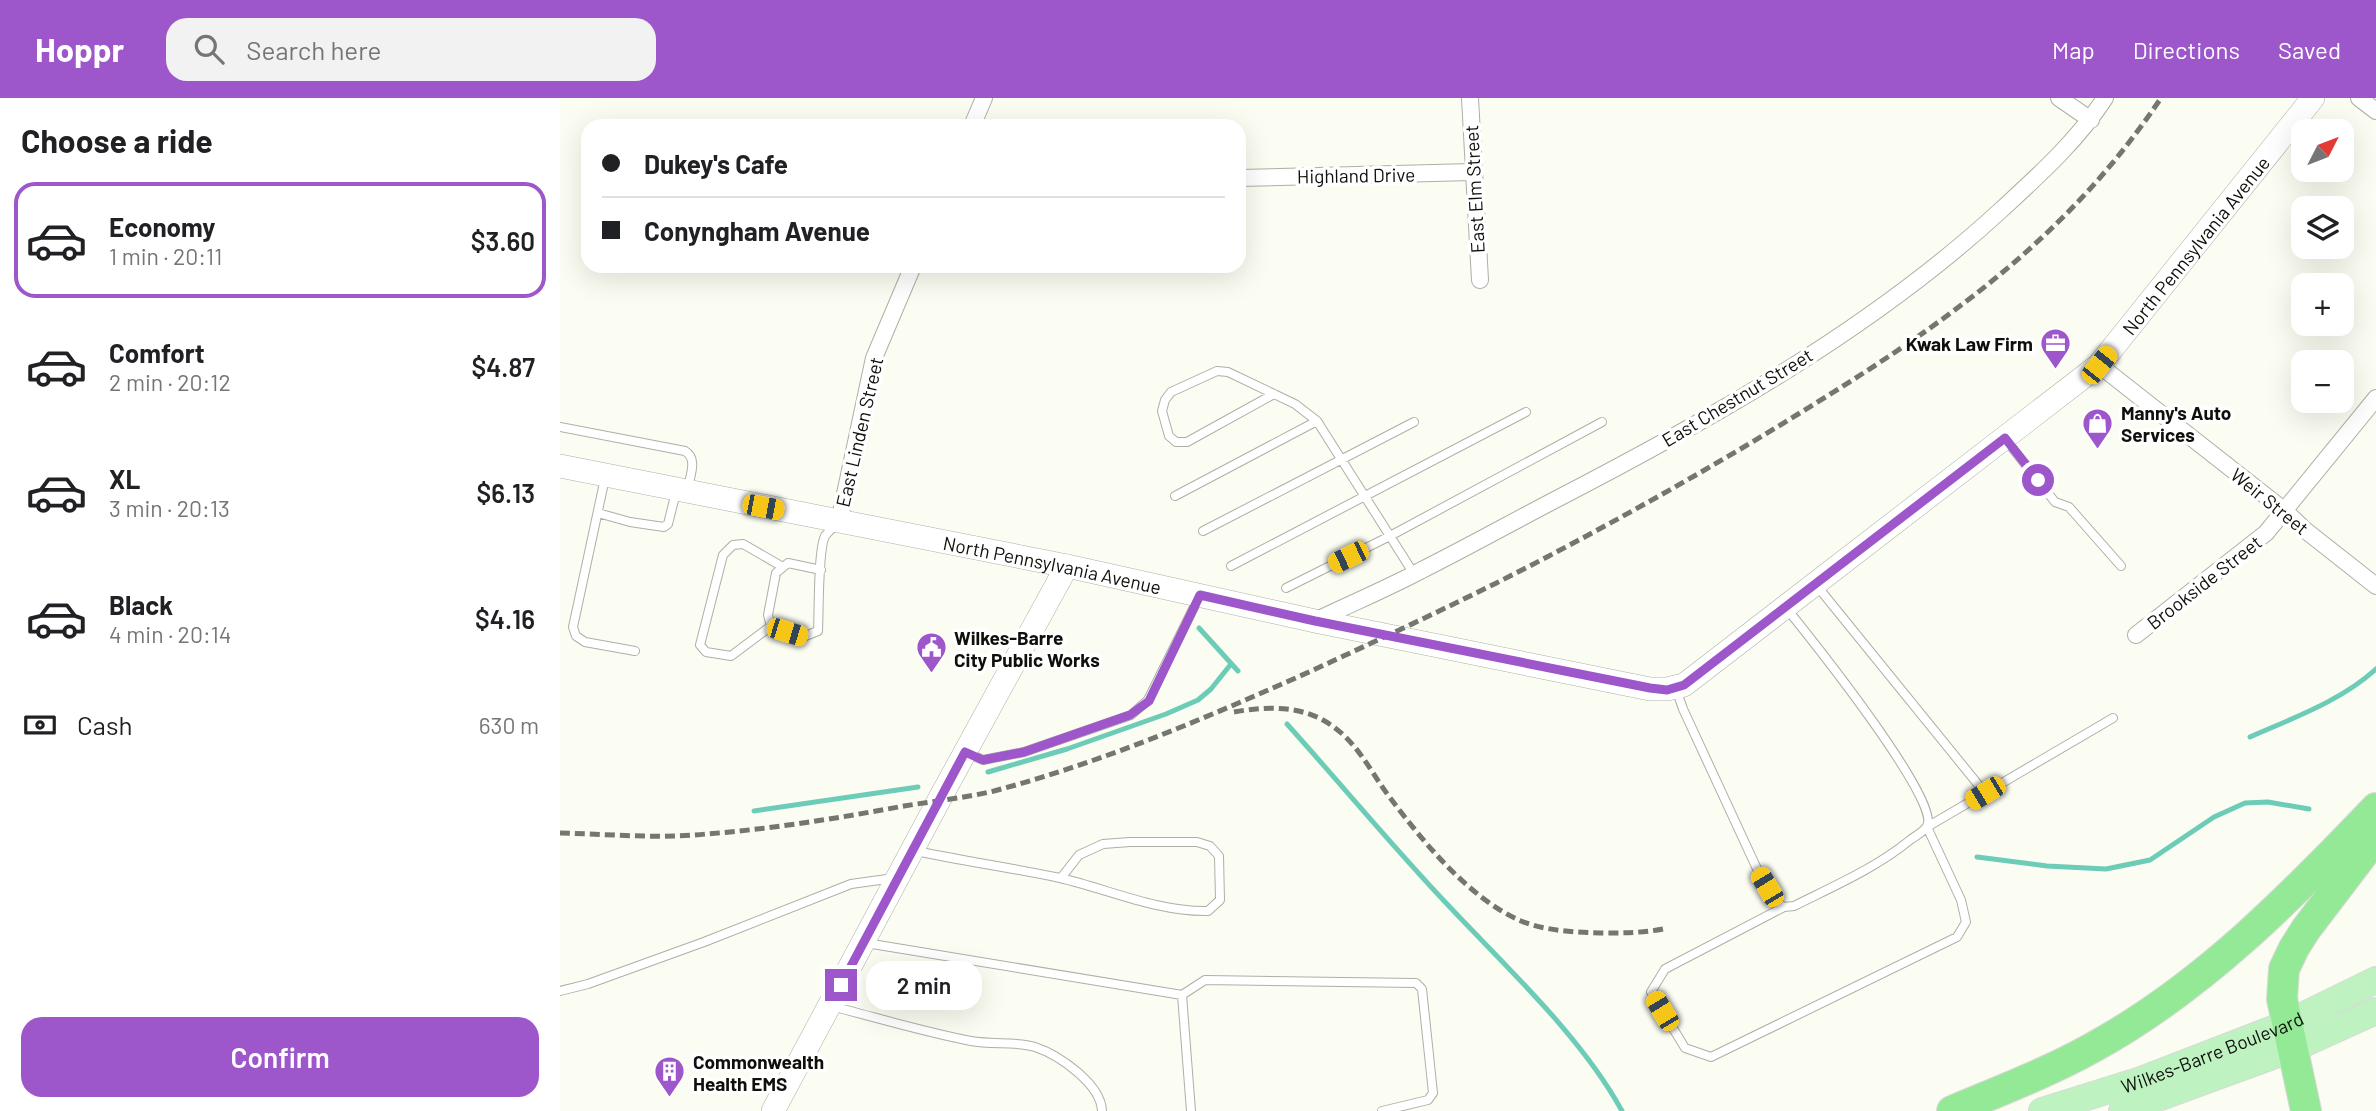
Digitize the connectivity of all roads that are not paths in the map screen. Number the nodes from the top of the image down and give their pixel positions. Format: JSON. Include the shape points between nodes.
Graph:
{"nodes":[{"id":1,"x":984,"y":98,"type":"edge"},
{"id":2,"x":1470,"y":98,"type":"edge"},
{"id":3,"x":2059,"y":98,"type":"edge"},
{"id":4,"x":2105,"y":98,"type":"edge"},
{"id":5,"x":2313,"y":98,"type":"edge"},
{"id":6,"x":2359,"y":98,"type":"edge"},
{"id":7,"x":2376,"y":111,"type":"edge"},
{"id":8,"x":975,"y":119,"type":"edge"},
{"id":9,"x":2091,"y":120,"type":"junction"},
{"id":10,"x":1472,"y":172,"type":"junction"},
{"id":11,"x":1246,"y":178,"type":"edge"},
{"id":12,"x":910,"y":273,"type":"edge"},
{"id":13,"x":1480,"y":280,"type":"dead end"},
{"id":14,"x":2099,"y":365,"type":"junction"},
{"id":15,"x":1274,"y":394,"type":"junction"},
{"id":16,"x":2376,"y":398,"type":"edge"},
{"id":17,"x":1526,"y":412,"type":"dead end"},
{"id":18,"x":1317,"y":421,"type":"junction"},
{"id":19,"x":1414,"y":422,"type":"dead end"},
{"id":20,"x":1602,"y":422,"type":"dead end"},
{"id":21,"x":560,"y":427,"type":"edge"},
{"id":22,"x":2005,"y":438,"type":"junction"},
{"id":23,"x":1341,"y":459,"type":"junction"},
{"id":24,"x":560,"y":466,"type":"edge"},
{"id":25,"x":606,"y":475,"type":"junction"},
{"id":26,"x":682,"y":490,"type":"junction"},
{"id":27,"x":1175,"y":496,"type":"dead end"},
{"id":28,"x":1365,"y":497,"type":"junction"},
{"id":29,"x":2285,"y":511,"type":"junction"},
{"id":30,"x":598,"y":513,"type":"junction"},
{"id":31,"x":839,"y":522,"type":"junction"},
{"id":32,"x":1203,"y":531,"type":"dead end"},
{"id":33,"x":1390,"y":536,"type":"junction"},
{"id":34,"x":1067,"y":566,"type":"junction"},
{"id":35,"x":1231,"y":566,"type":"dead end"},
{"id":36,"x":2121,"y":566,"type":"dead end"},
{"id":37,"x":783,"y":567,"type":"junction"},
{"id":38,"x":821,"y":570,"type":"junction"},
{"id":39,"x":1414,"y":574,"type":"junction"},
{"id":40,"x":1815,"y":584,"type":"junction"},
{"id":41,"x":2376,"y":586,"type":"edge"},
{"id":42,"x":1286,"y":588,"type":"dead end"},
{"id":43,"x":1200,"y":595,"type":"junction"},
{"id":44,"x":1785,"y":607,"type":"junction"},
{"id":45,"x":1315,"y":621,"type":"junction"},
{"id":46,"x":771,"y":626,"type":"junction"},
{"id":47,"x":2136,"y":635,"type":"dead end"},
{"id":48,"x":635,"y":650,"type":"dead end"},
{"id":49,"x":1676,"y":687,"type":"junction"},
{"id":50,"x":2113,"y":718,"type":"dead end"},
{"id":51,"x":965,"y":752,"type":"junction"},
{"id":52,"x":1985,"y":793,"type":"junction"},
{"id":53,"x":2376,"y":808,"type":"edge"},
{"id":54,"x":1927,"y":827,"type":"junction"},
{"id":55,"x":2376,"y":836,"type":"edge"},
{"id":56,"x":913,"y":851,"type":"junction"},
{"id":57,"x":898,"y":877,"type":"junction"},
{"id":58,"x":1061,"y":878,"type":"junction"},
{"id":59,"x":1784,"y":907,"type":"junction"},
{"id":60,"x":863,"y":943,"type":"junction"},
{"id":61,"x":2376,"y":980,"type":"edge"},
{"id":62,"x":560,"y":991,"type":"edge"},
{"id":63,"x":1182,"y":996,"type":"junction"},
{"id":64,"x":829,"y":1006,"type":"junction"},
{"id":65,"x":2376,"y":1010,"type":"edge"},
{"id":66,"x":2289,"y":1037,"type":"junction"},
{"id":67,"x":773,"y":1111,"type":"edge"},
{"id":68,"x":1102,"y":1111,"type":"edge"},
{"id":69,"x":1191,"y":1111,"type":"edge"},
{"id":70,"x":1382,"y":1111,"type":"edge"},
{"id":71,"x":1952,"y":1111,"type":"edge"},
{"id":72,"x":2042,"y":1111,"type":"edge"},
{"id":73,"x":2122,"y":1111,"type":"edge"},
{"id":74,"x":2306,"y":1111,"type":"edge"}],
"edges":[{"from":1,"to":8,"type":"street"},
{"from":2,"to":10,"type":"street","name":"East Elm Street"},
{"from":3,"to":9,"type":"street"},
{"from":4,"to":9,"type":"street","name":"East Chestnut Street"},
{"from":5,"to":14,"type":"street","name":"North Pennsylvania Avenue"},
{"from":6,"to":7,"type":"street"},
{"from":9,"to":39,"type":"street","name":"East Chestnut Street","via":[[1960,248],[1895,299],[1710,416]]},
{"from":10,"to":11,"type":"street","name":"Highland Drive"},
{"from":10,"to":13,"type":"street","name":"East Elm Street"},
{"from":12,"to":31,"type":"street","name":"East Linden Street","via":[[874,358]]},
{"from":14,"to":22,"type":"street","name":"North Pennsylvania Avenue"},
{"from":14,"to":29,"type":"street","name":"Weir Street"},
{"from":15,"to":15,"type":"lane","via":[[1217,370],[1171,392],[1162,411],[1169,436],[1187,442]]},
{"from":15,"to":18,"type":"lane"},
{"from":16,"to":29,"type":"street","name":"Brookside Street"},
{"from":17,"to":28,"type":"lane"},
{"from":18,"to":23,"type":"lane"},
{"from":18,"to":27,"type":"lane"},
{"from":19,"to":23,"type":"lane"},
{"from":20,"to":33,"type":"lane"},
{"from":21,"to":26,"type":"lane","via":[[685,451],[693,460]]},
{"from":22,"to":36,"type":"lane","via":[[2055,502],[2068,507]]},
{"from":22,"to":40,"type":"street","name":"North Pennsylvania Avenue"},
{"from":23,"to":28,"type":"lane"},
{"from":23,"to":32,"type":"lane"},
{"from":24,"to":25,"type":"street","name":"North Pennsylvania Avenue"},
{"from":25,"to":26,"type":"street","name":"North Pennsylvania Avenue"},
{"from":25,"to":30,"type":"lane"},
{"from":26,"to":30,"type":"lane","via":[[664,527]]},
{"from":26,"to":31,"type":"street","name":"North Pennsylvania Avenue"},
{"from":28,"to":33,"type":"lane"},
{"from":28,"to":35,"type":"lane"},
{"from":29,"to":41,"type":"street","name":"Weir Street"},
{"from":29,"to":47,"type":"street","name":"Brookside Street","via":[[2266,533]]},
{"from":30,"to":48,"type":"lane","via":[[573,627],[585,642]]},
{"from":31,"to":34,"type":"street","name":"North Pennsylvania Avenue"},
{"from":31,"to":38,"type":"lane","via":[[824,538]]},
{"from":33,"to":39,"type":"lane"},
{"from":33,"to":42,"type":"lane"},
{"from":34,"to":43,"type":"street","name":"North Pennsylvania Avenue"},
{"from":34,"to":51,"type":"street"},
{"from":37,"to":38,"type":"lane"},
{"from":37,"to":46,"type":"lane","via":[[776,573],[768,615]]},
{"from":37,"to":46,"type":"lane","via":[[743,544],[733,545],[723,555],[700,645],[706,652],[731,656]]},
{"from":38,"to":46,"type":"lane","via":[[818,631],[803,637]]},
{"from":39,"to":45,"type":"street","name":"East Chestnut Street"},
{"from":40,"to":44,"type":"street","name":"North Pennsylvania Avenue"},
{"from":40,"to":52,"type":"lane"},
{"from":43,"to":45,"type":"street","name":"North Pennsylvania Avenue"},
{"from":43,"to":51,"type":"lane","via":[[1149,701],[1130,715],[1024,752],[983,760]]},
{"from":44,"to":49,"type":"street","name":"North Pennsylvania Avenue"},
{"from":44,"to":54,"type":"lane","via":[[1876,725],[1924,803]]},
{"from":45,"to":49,"type":"street","name":"North Pennsylvania Avenue","via":[[1650,688]]},
{"from":49,"to":59,"type":"lane","via":[[1758,871]]},
{"from":50,"to":52,"type":"lane"},
{"from":51,"to":56,"type":"street"},
{"from":52,"to":54,"type":"lane"},
{"from":53,"to":71,"type":"highway","via":[[2278,908],[2184,989],[2063,1063]]},
{"from":54,"to":59,"type":"lane","via":[[1888,858]]},
{"from":54,"to":59,"type":"lane","via":[[1961,900],[1966,922],[1957,937],[1711,1057],[1685,1048],[1651,992],[1665,969]]},
{"from":55,"to":66,"type":"highway","via":[[2294,948],[2284,969],[2282,999]]},
{"from":56,"to":57,"type":"street"},
{"from":56,"to":58,"type":"lane"},
{"from":57,"to":60,"type":"street"},
{"from":57,"to":62,"type":"lane","via":[[851,884],[704,942]]},
{"from":58,"to":58,"type":"lane","via":[[1196,911],[1208,911],[1220,900],[1219,856],[1210,846],[1197,842],[1103,844],[1079,855]]},
{"from":60,"to":63,"type":"lane"},
{"from":60,"to":64,"type":"street"},
{"from":61,"to":66,"type":"main road","name":"Wilkes-Barre Boulevard"},
{"from":63,"to":69,"type":"lane"},
{"from":63,"to":70,"type":"lane","via":[[1205,980],[1416,983],[1422,989],[1433,1093],[1428,1100]]},
{"from":64,"to":67,"type":"street"},
{"from":64,"to":68,"type":"lane","via":[[974,1041],[1034,1047],[1065,1062],[1091,1085]]},
{"from":65,"to":66,"type":"main road","name":"Wilkes-Barre Boulevard"},
{"from":66,"to":72,"type":"main road","name":"Wilkes-Barre Boulevard"},
{"from":66,"to":73,"type":"main road","name":"Wilkes-Barre Boulevard"},
{"from":66,"to":74,"type":"highway"}]}
